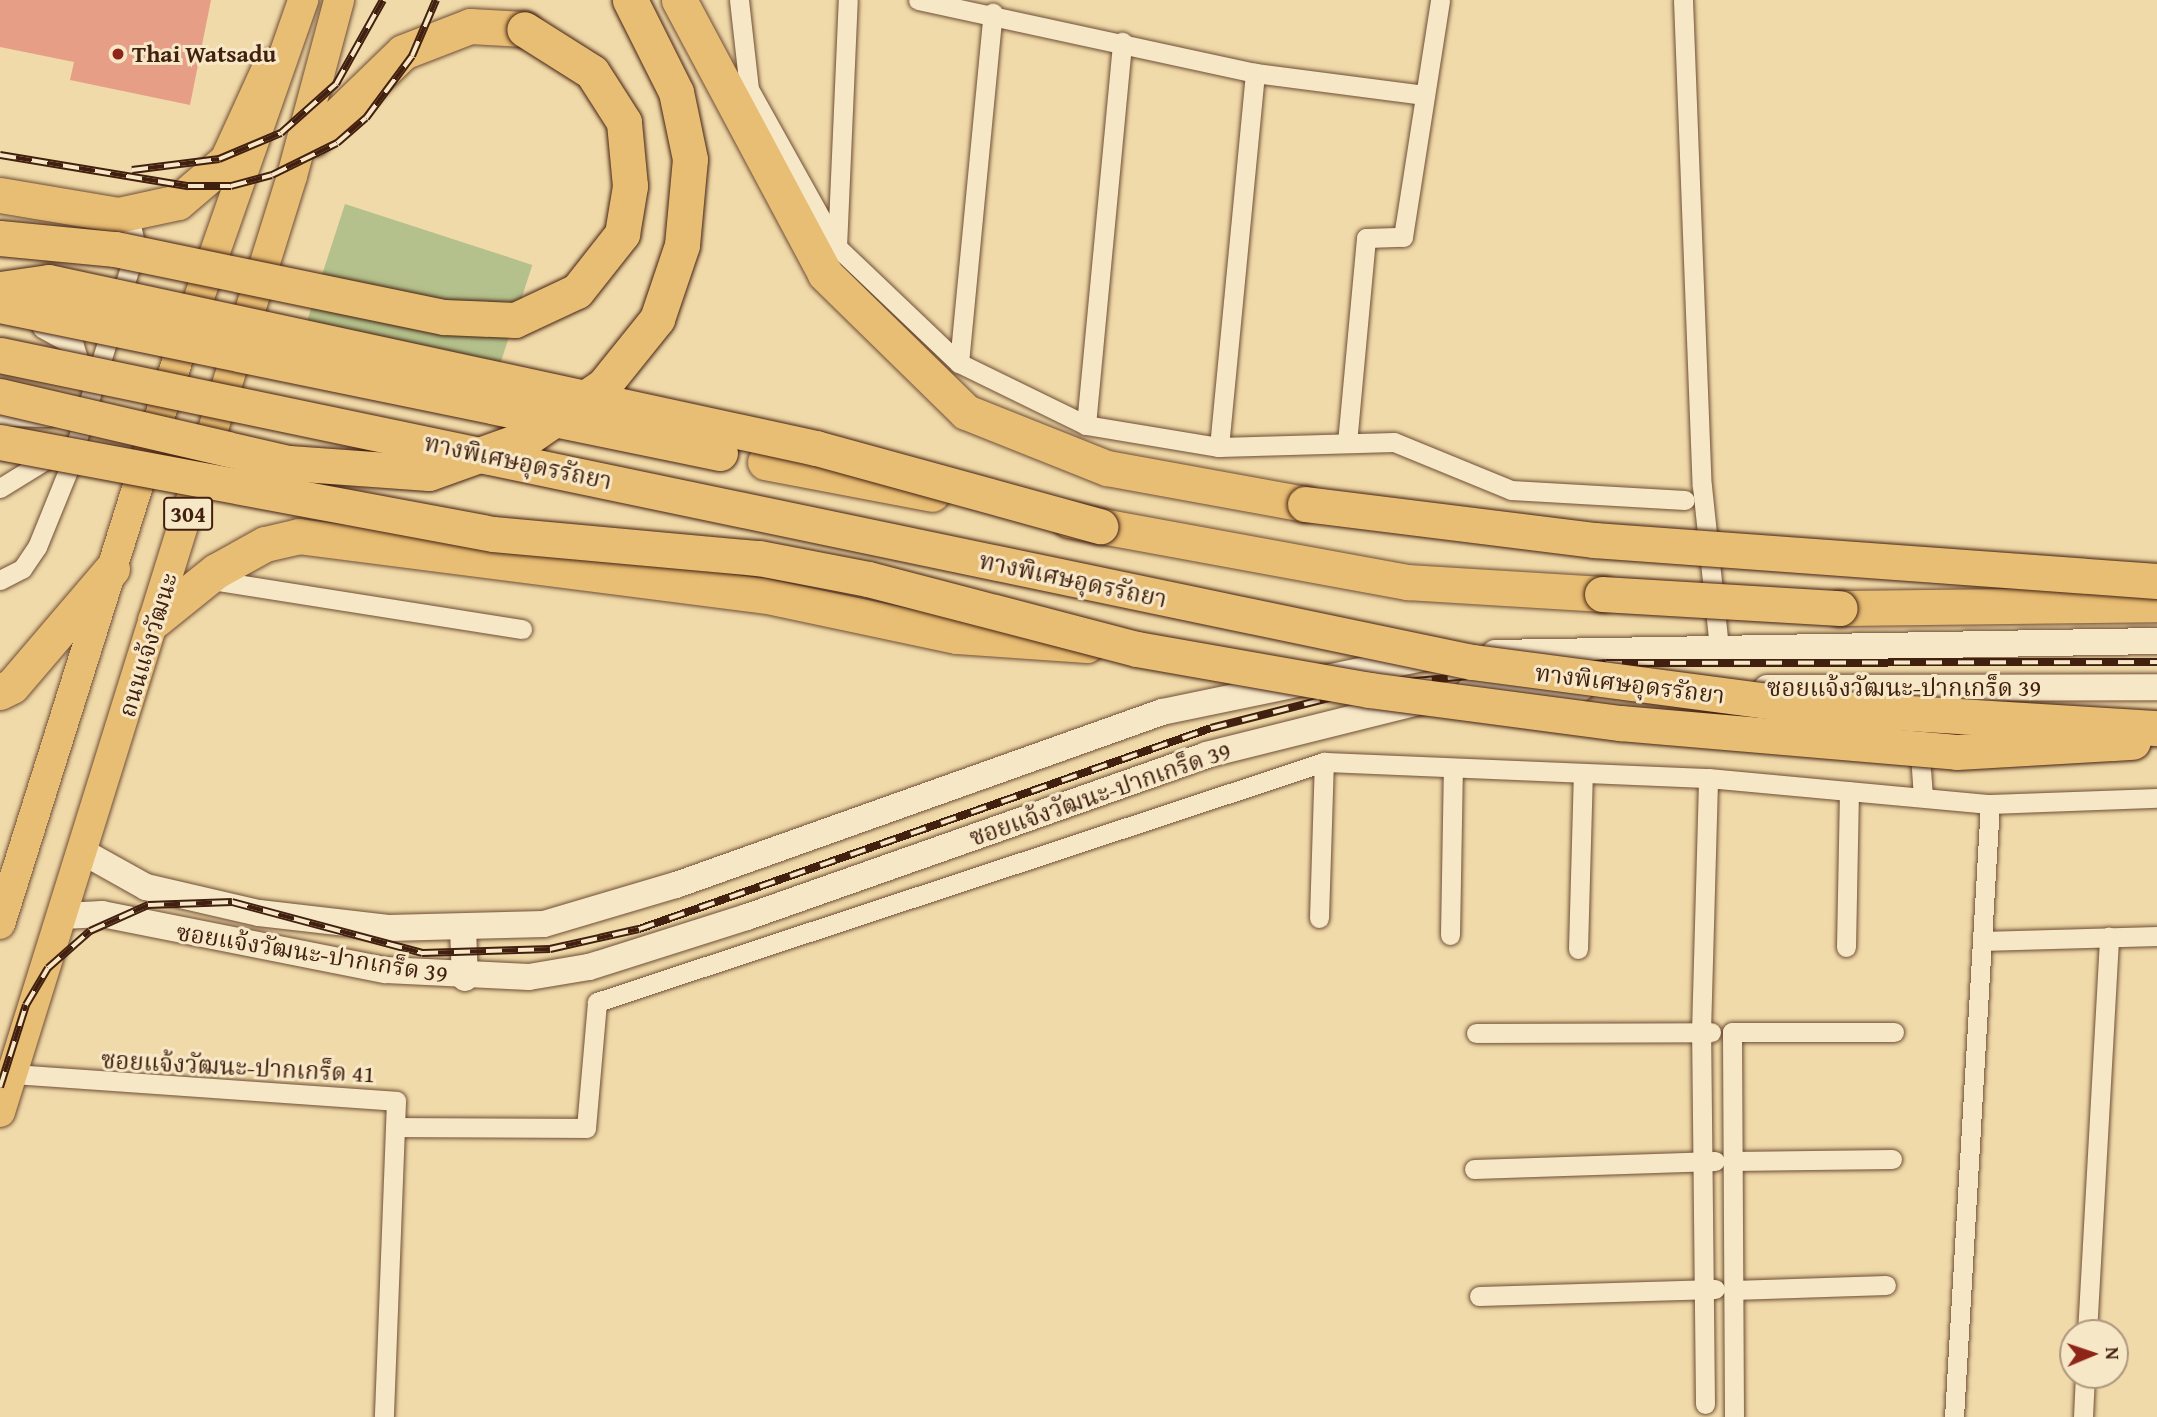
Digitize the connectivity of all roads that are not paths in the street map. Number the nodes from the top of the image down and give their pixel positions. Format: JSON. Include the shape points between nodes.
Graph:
{"nodes":[{"id":1,"x":282,"y":0,"type":"edge"},
{"id":2,"x":303,"y":0,"type":"edge"},
{"id":3,"x":338,"y":0,"type":"edge"},
{"id":4,"x":359,"y":0,"type":"edge"},
{"id":5,"x":630,"y":0,"type":"edge"},
{"id":6,"x":679,"y":0,"type":"edge"},
{"id":7,"x":739,"y":0,"type":"edge"},
{"id":8,"x":848,"y":0,"type":"edge"},
{"id":9,"x":918,"y":0,"type":"edge"},
{"id":10,"x":1440,"y":0,"type":"edge"},
{"id":11,"x":1683,"y":0,"type":"edge"},
{"id":12,"x":993,"y":13,"type":"junction"},
{"id":13,"x":1122,"y":42,"type":"junction"},
{"id":14,"x":270,"y":66,"type":"junction"},
{"id":15,"x":1255,"y":73,"type":"junction"},
{"id":16,"x":1425,"y":95,"type":"junction"},
{"id":17,"x":257,"y":130,"type":"junction"},
{"id":18,"x":313,"y":139,"type":"junction"},
{"id":19,"x":292,"y":176,"type":"junction"},
{"id":20,"x":0,"y":195,"type":"edge"},
{"id":21,"x":118,"y":215,"type":"junction"},
{"id":22,"x":0,"y":238,"type":"edge"},
{"id":23,"x":837,"y":247,"type":"junction"},
{"id":24,"x":0,"y":289,"type":"edge"},
{"id":25,"x":0,"y":305,"type":"edge"},
{"id":26,"x":0,"y":320,"type":"edge"},
{"id":27,"x":108,"y":340,"type":"junction"},
{"id":28,"x":79,"y":341,"type":"junction"},
{"id":29,"x":180,"y":352,"type":"junction"},
{"id":30,"x":0,"y":355,"type":"edge"},
{"id":31,"x":102,"y":359,"type":"junction"},
{"id":32,"x":959,"y":363,"type":"junction"},
{"id":33,"x":0,"y":396,"type":"edge"},
{"id":34,"x":0,"y":416,"type":"edge"},
{"id":35,"x":1086,"y":425,"type":"junction"},
{"id":36,"x":82,"y":427,"type":"junction"},
{"id":37,"x":0,"y":442,"type":"edge"},
{"id":38,"x":1347,"y":443,"type":"junction"},
{"id":39,"x":1219,"y":447,"type":"junction"},
{"id":40,"x":0,"y":488,"type":"edge"},
{"id":41,"x":1685,"y":500,"type":"dead end"},
{"id":42,"x":1100,"y":526,"type":"junction"},
{"id":43,"x":112,"y":569,"type":"junction"},
{"id":44,"x":206,"y":579,"type":"junction"},
{"id":45,"x":0,"y":580,"type":"edge"},
{"id":46,"x":2157,"y":581,"type":"edge"},
{"id":47,"x":2157,"y":604,"type":"edge"},
{"id":48,"x":155,"y":620,"type":"junction"},
{"id":49,"x":522,"y":629,"type":"dead end"},
{"id":50,"x":2157,"y":640,"type":"edge"},
{"id":51,"x":1719,"y":648,"type":"junction"},
{"id":52,"x":1137,"y":649,"type":"junction"},
{"id":53,"x":2157,"y":687,"type":"edge"},
{"id":54,"x":1916,"y":690,"type":"junction"},
{"id":55,"x":0,"y":692,"type":"edge"},
{"id":56,"x":2157,"y":728,"type":"edge"},
{"id":57,"x":2157,"y":738,"type":"edge"},
{"id":58,"x":1324,"y":762,"type":"junction"},
{"id":59,"x":1453,"y":768,"type":"junction"},
{"id":60,"x":1583,"y":774,"type":"junction"},
{"id":61,"x":1708,"y":778,"type":"junction"},
{"id":62,"x":1849,"y":791,"type":"junction"},
{"id":63,"x":1923,"y":797,"type":"junction"},
{"id":64,"x":2157,"y":798,"type":"edge"},
{"id":65,"x":1990,"y":804,"type":"junction"},
{"id":66,"x":85,"y":853,"type":"junction"},
{"id":67,"x":63,"y":916,"type":"junction"},
{"id":68,"x":1319,"y":918,"type":"dead end"},
{"id":69,"x":0,"y":924,"type":"edge"},
{"id":70,"x":463,"y":929,"type":"junction"},
{"id":71,"x":1450,"y":935,"type":"dead end"},
{"id":72,"x":2157,"y":936,"type":"edge"},
{"id":73,"x":2109,"y":937,"type":"junction"},
{"id":74,"x":1982,"y":941,"type":"junction"},
{"id":75,"x":1846,"y":947,"type":"dead end"},
{"id":76,"x":1578,"y":949,"type":"dead end"},
{"id":77,"x":465,"y":978,"type":"junction"},
{"id":78,"x":1706,"y":1032,"type":"junction"},
{"id":79,"x":1894,"y":1032,"type":"dead end"},
{"id":80,"x":1476,"y":1033,"type":"dead end"},
{"id":81,"x":12,"y":1074,"type":"junction"},
{"id":82,"x":0,"y":1112,"type":"edge"},
{"id":83,"x":395,"y":1127,"type":"junction"},
{"id":84,"x":1892,"y":1159,"type":"dead end"},
{"id":85,"x":1716,"y":1161,"type":"junction"},
{"id":86,"x":1474,"y":1169,"type":"dead end"},
{"id":87,"x":1886,"y":1285,"type":"dead end"},
{"id":88,"x":1717,"y":1290,"type":"junction"},
{"id":89,"x":1479,"y":1296,"type":"dead end"},
{"id":90,"x":2088,"y":1319,"type":"edge"},
{"id":91,"x":2084,"y":1389,"type":"edge"},
{"id":92,"x":1705,"y":1404,"type":"dead end"},
{"id":93,"x":384,"y":1417,"type":"edge"},
{"id":94,"x":1734,"y":1417,"type":"edge"},
{"id":95,"x":1954,"y":1417,"type":"edge"},
{"id":96,"x":2083,"y":1417,"type":"edge"}],
"edges":[{"from":1,"to":14,"type":"main road","number":"304"},
{"from":2,"to":17,"type":"main road"},
{"from":3,"to":19,"type":"main road","name":"ถนนแจ้งวัฒนะ"},
{"from":4,"to":18,"type":"main road","name":"ถนนแจ้งวัฒนะ","number":"304"},
{"from":5,"to":33,"type":"highway","bridge":true,"via":[[676,92],[690,159],[682,244],[657,319],[604,386],[527,438],[429,472],[289,463]]},
{"from":6,"to":46,"type":"highway","bridge":true,"via":[[825,274],[966,412],[1107,468],[1306,504],[1594,540]]},
{"from":7,"to":23,"type":"street","via":[[749,89]]},
{"from":8,"to":23,"type":"street"},
{"from":9,"to":12,"type":"street"},
{"from":10,"to":16,"type":"street"},
{"from":11,"to":51,"type":"street","via":[[1702,486]]},
{"from":12,"to":13,"type":"street"},
{"from":12,"to":32,"type":"street"},
{"from":13,"to":15,"type":"street"},
{"from":13,"to":35,"type":"street"},
{"from":14,"to":17,"type":"main road","number":"304"},
{"from":14,"to":21,"type":"highway","via":[[240,136],[208,181],[155,211]]},
{"from":15,"to":16,"type":"street"},
{"from":15,"to":39,"type":"street"},
{"from":16,"to":38,"type":"street","via":[[1403,237],[1366,238]]},
{"from":17,"to":29,"type":"main road","number":"304"},
{"from":18,"to":19,"type":"main road","name":"ถนนแจ้งวัฒนะ","number":"304"},
{"from":18,"to":22,"type":"highway","bridge":true,"via":[[403,52],[470,26],[524,29],[592,72],[624,121],[630,186],[622,234],[577,291],[514,320],[444,317],[115,249]]},
{"from":19,"to":48,"type":"main road","name":"ถนนแจ้งวัฒนะ","number":"304"},
{"from":20,"to":21,"type":"highway"},
{"from":21,"to":27,"type":"street","via":[[131,226],[136,247]]},
{"from":23,"to":32,"type":"street"},
{"from":24,"to":42,"type":"highway","bridge":true,"via":[[49,282],[816,448]]},
{"from":25,"to":42,"type":"highway","name":"ทางพิเศษอุดรรัถยา","bridge":true},
{"from":26,"to":28,"type":"street"},
{"from":27,"to":28,"type":"street"},
{"from":27,"to":29,"type":"street"},
{"from":27,"to":31,"type":"street"},
{"from":28,"to":31,"type":"street"},
{"from":28,"to":34,"type":"street","via":[[85,370],[82,391],[65,416]]},
{"from":29,"to":43,"type":"main road","number":"304"},
{"from":30,"to":56,"type":"highway","name":"ทางพิเศษอุดรรัถยา","bridge":true,"via":[[1472,662],[1812,707]]},
{"from":31,"to":36,"type":"street"},
{"from":32,"to":35,"type":"street"},
{"from":35,"to":39,"type":"street"},
{"from":36,"to":40,"type":"street","via":[[43,466]]},
{"from":36,"to":45,"type":"street","via":[[37,547],[22,569]]},
{"from":37,"to":52,"type":"highway","bridge":true,"via":[[493,534],[759,558],[868,579]]},
{"from":38,"to":39,"type":"street"},
{"from":38,"to":41,"type":"street","via":[[1394,442],[1511,489]]},
{"from":42,"to":47,"type":"highway","name":"ทางพิเศษอุดรรัถยา","bridge":true,"via":[[1408,582],[1870,609]]},
{"from":43,"to":55,"type":"highway","via":[[12,686]]},
{"from":43,"to":69,"type":"main road","number":"304"},
{"from":44,"to":48,"type":"highway"},
{"from":44,"to":49,"type":"street"},
{"from":44,"to":52,"type":"highway","bridge":true,"via":[[265,544],[299,536],[338,537],[762,594],[957,636]]},
{"from":48,"to":66,"type":"main road","name":"ถนนแจ้งวัฒนะ","number":"304"},
{"from":50,"to":51,"type":"main road","name":"ซอยแจ้งวัฒนะ-ปากเกร็ด 39"},
{"from":51,"to":70,"type":"main road","name":"ซอยแจ้งวัฒนะ-ปากเกร็ด 39","via":[[1433,656],[1162,712],[606,908],[544,924]]},
{"from":52,"to":57,"type":"highway","bridge":true,"via":[[1369,690],[1620,723],[1957,752],[2087,749]]},
{"from":53,"to":54,"type":"main road","name":"ซอยแจ้งวัฒนะ-ปากเกร็ด 39"},
{"from":54,"to":63,"type":"street"},
{"from":54,"to":77,"type":"main road","name":"ซอยแจ้งวัฒนะ-ปากเกร็ด 39","via":[[1664,686],[1459,692],[1206,755],[589,967]]},
{"from":58,"to":59,"type":"street"},
{"from":58,"to":68,"type":"street"},
{"from":58,"to":83,"type":"street","via":[[597,1002],[586,1128]]},
{"from":59,"to":60,"type":"street"},
{"from":59,"to":71,"type":"street"},
{"from":60,"to":61,"type":"street"},
{"from":60,"to":76,"type":"street"},
{"from":61,"to":62,"type":"street"},
{"from":61,"to":78,"type":"street"},
{"from":62,"to":63,"type":"street"},
{"from":62,"to":75,"type":"street"},
{"from":63,"to":65,"type":"street"},
{"from":64,"to":65,"type":"street"},
{"from":65,"to":74,"type":"street"},
{"from":66,"to":67,"type":"main road","name":"ถนนแจ้งวัฒนะ","number":"304"},
{"from":66,"to":70,"type":"main road","name":"ซอยแจ้งวัฒนะ-ปากเกร็ด 39","via":[[146,887],[259,913]]},
{"from":67,"to":77,"type":"main road","name":"ซอยแจ้งวัฒนะ-ปากเกร็ด 39","via":[[102,914],[243,946]]},
{"from":67,"to":81,"type":"main road","name":"ถนนแจ้งวัฒนะ","number":"304"},
{"from":70,"to":77,"type":"main road"},
{"from":72,"to":73,"type":"street"},
{"from":73,"to":74,"type":"street"},
{"from":73,"to":90,"type":"street"},
{"from":74,"to":95,"type":"street"},
{"from":78,"to":80,"type":"street"},
{"from":78,"to":85,"type":"street"},
{"from":79,"to":85,"type":"street","via":[[1732,1032]]},
{"from":81,"to":82,"type":"main road","name":"ถนนแจ้งวัฒนะ","number":"304"},
{"from":81,"to":83,"type":"street","name":"ซอยแจ้งวัฒนะ-ปากเกร็ด 41","via":[[396,1101]]},
{"from":83,"to":93,"type":"street","name":"ซอยแจ้งวัฒนะ-ปากเกร็ด 41"},
{"from":84,"to":85,"type":"street"},
{"from":85,"to":86,"type":"street"},
{"from":85,"to":88,"type":"street"},
{"from":85,"to":88,"type":"street"},
{"from":87,"to":88,"type":"street"},
{"from":88,"to":89,"type":"street"},
{"from":88,"to":92,"type":"street"},
{"from":88,"to":94,"type":"street"},
{"from":91,"to":96,"type":"street"}]}
